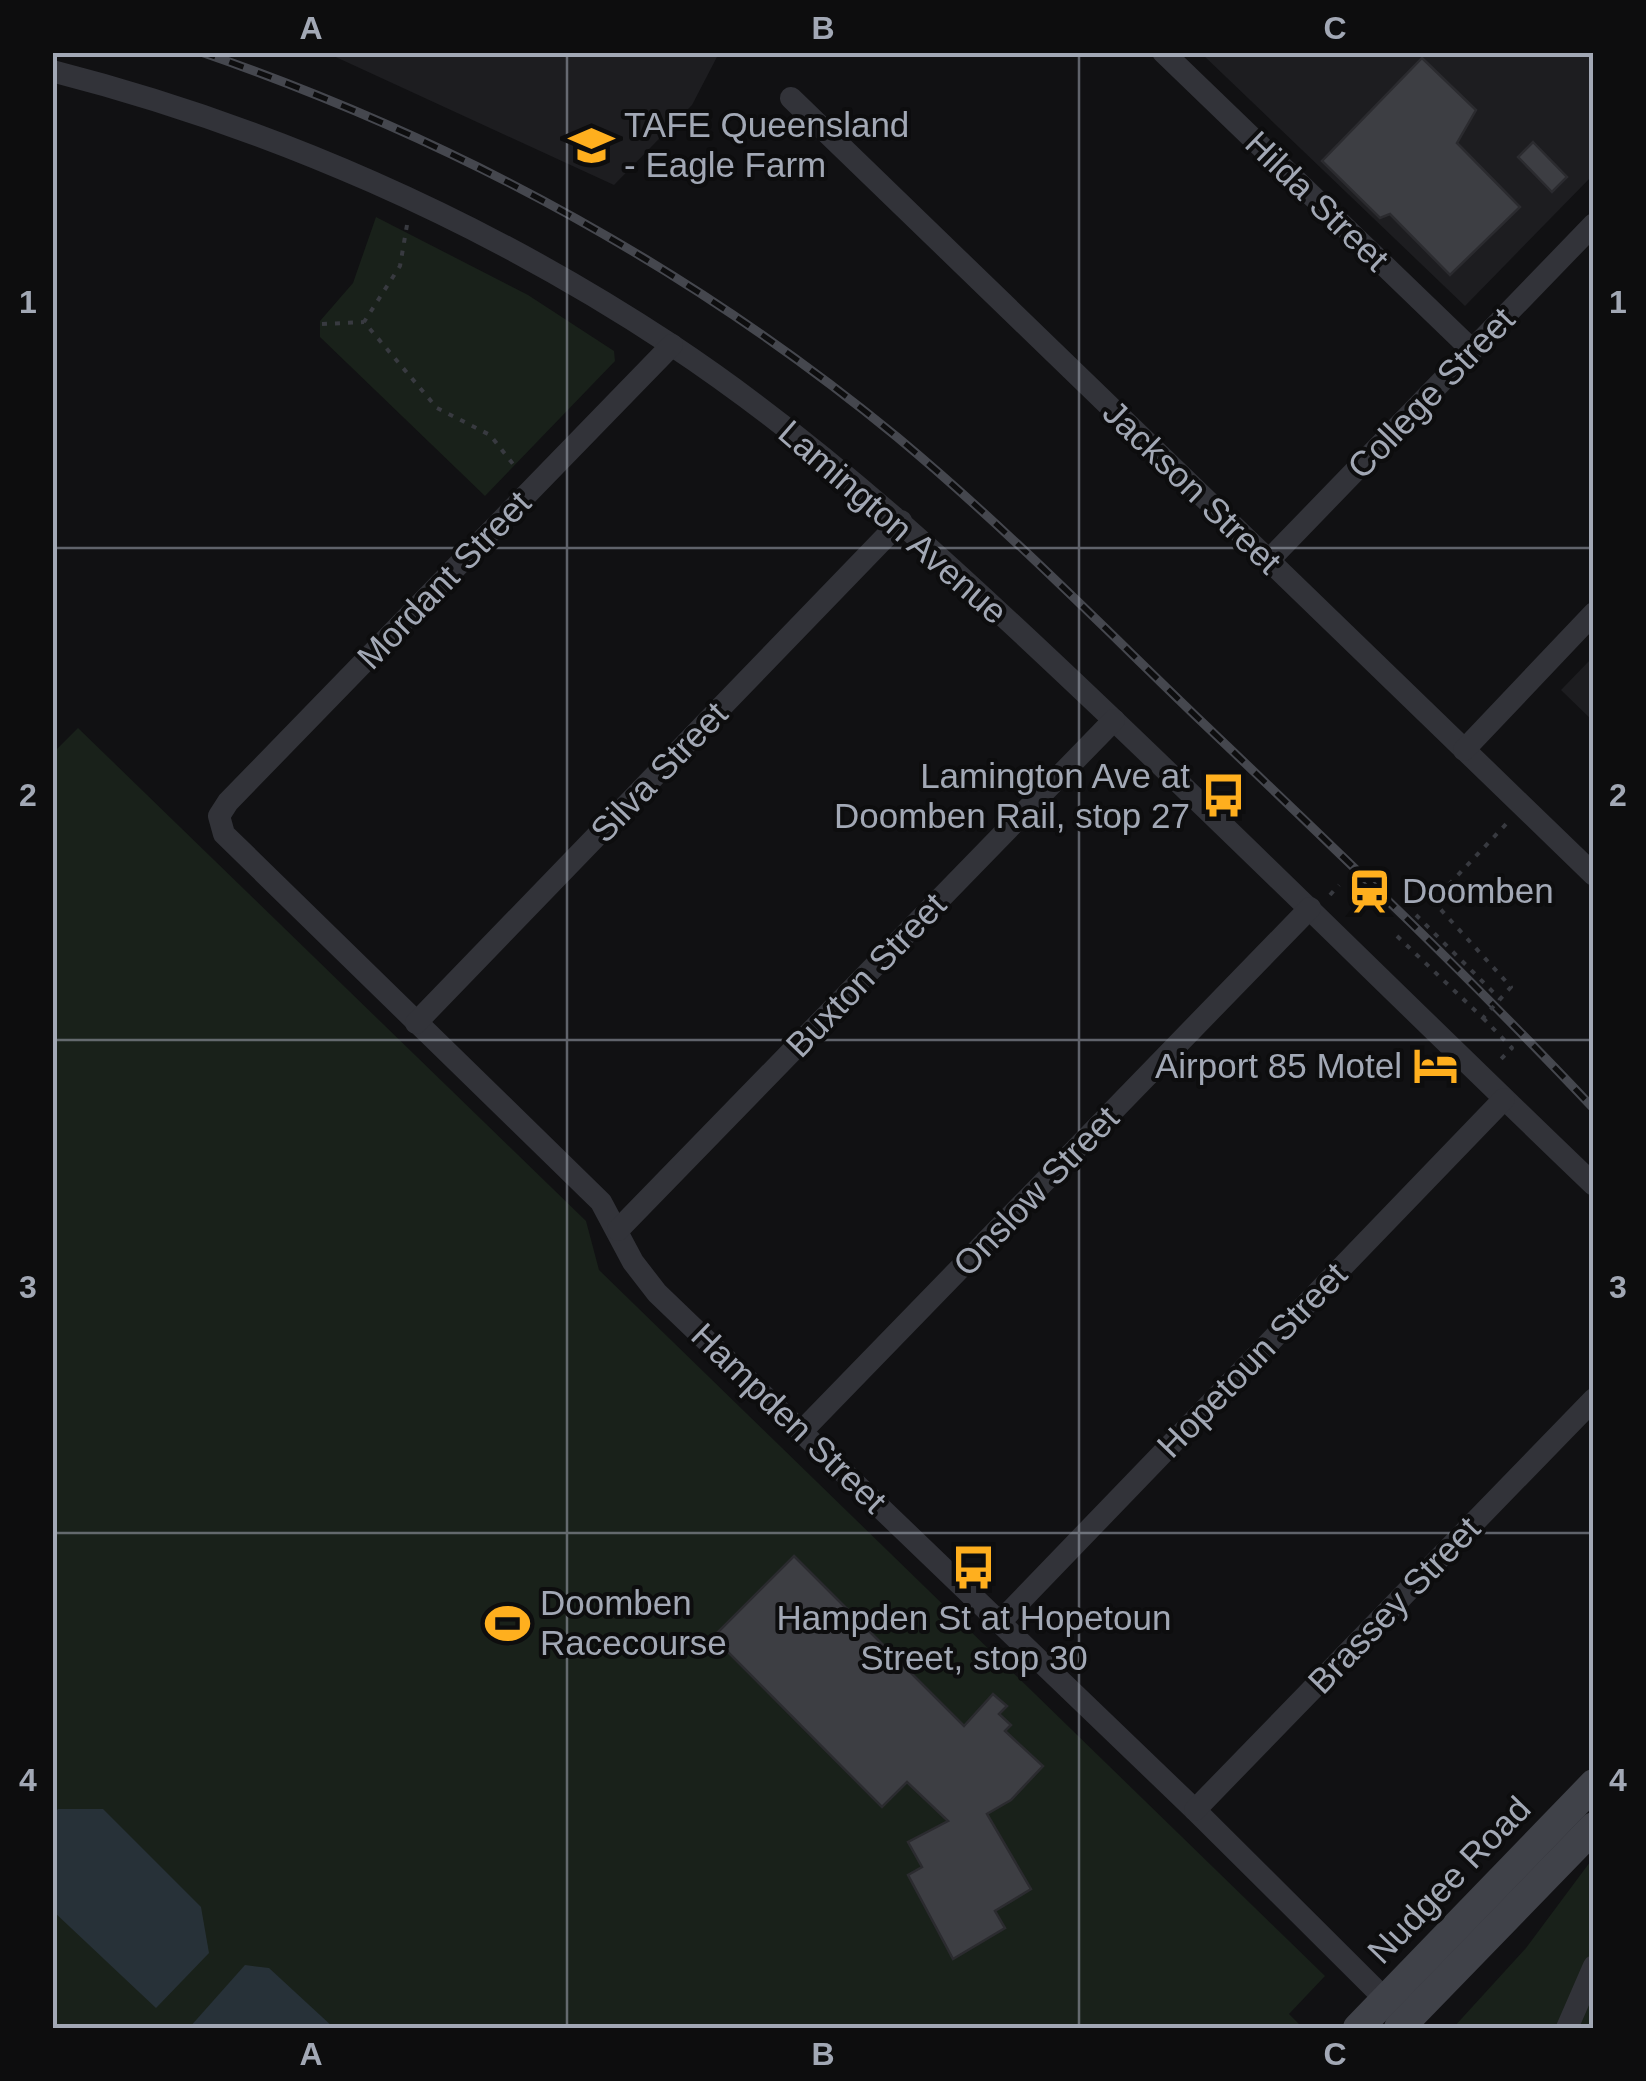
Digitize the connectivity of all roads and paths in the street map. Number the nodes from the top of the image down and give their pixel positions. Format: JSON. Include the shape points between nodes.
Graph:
{"nodes":[{"id":1,"x":1163,"y":52,"type":"edge"},
{"id":2,"x":52,"y":71,"type":"edge"},
{"id":3,"x":791,"y":98,"type":"dead end"},
{"id":4,"x":1594,"y":224,"type":"edge"},
{"id":5,"x":407,"y":226,"type":"dead end"},
{"id":6,"x":364,"y":322,"type":"junction"},
{"id":7,"x":322,"y":324,"type":"dead end"},
{"id":8,"x":672,"y":345,"type":"junction"},
{"id":9,"x":1472,"y":350,"type":"junction"},
{"id":10,"x":517,"y":469,"type":"dead end"},
{"id":11,"x":901,"y":521,"type":"junction"},
{"id":12,"x":1268,"y":561,"type":"junction"},
{"id":13,"x":1594,"y":613,"type":"edge"},
{"id":14,"x":1114,"y":720,"type":"junction"},
{"id":15,"x":1464,"y":750,"type":"junction"},
{"id":16,"x":219,"y":816,"type":"joint"},
{"id":17,"x":1509,"y":821,"type":"dead end"},
{"id":18,"x":1594,"y":875,"type":"edge"},
{"id":19,"x":1339,"y":886,"type":"dead end"},
{"id":20,"x":1330,"y":895,"type":"dead end"},
{"id":21,"x":1310,"y":908,"type":"junction"},
{"id":22,"x":1416,"y":915,"type":"dead end"},
{"id":23,"x":1397,"y":936,"type":"dead end"},
{"id":24,"x":1500,"y":999,"type":"junction"},
{"id":25,"x":1482,"y":1018,"type":"junction"},
{"id":26,"x":416,"y":1023,"type":"junction"},
{"id":27,"x":1499,"y":1060,"type":"dead end"},
{"id":28,"x":1504,"y":1099,"type":"junction"},
{"id":29,"x":1594,"y":1184,"type":"edge"},
{"id":30,"x":618,"y":1230,"type":"junction"},
{"id":31,"x":1594,"y":1399,"type":"edge"},
{"id":32,"x":803,"y":1430,"type":"junction"},
{"id":33,"x":1000,"y":1622,"type":"junction"},
{"id":34,"x":1594,"y":1784,"type":"edge"},
{"id":35,"x":1196,"y":1810,"type":"junction"},
{"id":36,"x":1594,"y":1826,"type":"edge"},
{"id":37,"x":1594,"y":1966,"type":"edge"},
{"id":38,"x":1401,"y":2020,"type":"edge"},
{"id":39,"x":1358,"y":2028,"type":"edge"},
{"id":40,"x":1568,"y":2028,"type":"edge"}],
"edges":[{"from":1,"to":9,"type":"street","name":"Hilda Street"},
{"from":2,"to":8,"type":"street","name":"Lamington Avenue","via":[[208,118],[349,172],[530,261]]},
{"from":3,"to":12,"type":"street","name":"Jackson Street"},
{"from":4,"to":9,"type":"street","name":"College Street"},
{"from":5,"to":6,"type":"path","via":[[400,266]]},
{"from":6,"to":7,"type":"path"},
{"from":6,"to":10,"type":"path","via":[[437,408],[490,436]]},
{"from":8,"to":11,"type":"street","name":"Lamington Avenue"},
{"from":8,"to":16,"type":"street","name":"Mordant Street"},
{"from":9,"to":12,"type":"street","name":"College Street"},
{"from":11,"to":14,"type":"street","name":"Lamington Avenue"},
{"from":11,"to":26,"type":"street","name":"Silva Street"},
{"from":12,"to":15,"type":"street","name":"Jackson Street"},
{"from":13,"to":15,"type":"street"},
{"from":14,"to":21,"type":"street","name":"Lamington Avenue"},
{"from":14,"to":30,"type":"street","name":"Buxton Street"},
{"from":15,"to":18,"type":"street","name":"Jackson Street"},
{"from":16,"to":26,"type":"street","name":"Hampden Street","via":[[224,834]]},
{"from":17,"to":24,"type":"path","bridge":true,"via":[[1433,901],[1511,987]]},
{"from":19,"to":20,"type":"path"},
{"from":21,"to":28,"type":"street","name":"Lamington Avenue"},
{"from":21,"to":32,"type":"street","name":"Onslow Street"},
{"from":22,"to":24,"type":"path"},
{"from":23,"to":25,"type":"path","bridge":true},
{"from":24,"to":25,"type":"path","bridge":true},
{"from":25,"to":27,"type":"path","via":[[1512,1048]]},
{"from":26,"to":30,"type":"street","name":"Hampden Street","via":[[601,1202]]},
{"from":28,"to":29,"type":"street","name":"Lamington Avenue"},
{"from":28,"to":33,"type":"street","name":"Hopetoun Street"},
{"from":30,"to":32,"type":"street","name":"Hampden Street","via":[[657,1293]]},
{"from":31,"to":35,"type":"street","name":"Brassey Street"},
{"from":32,"to":33,"type":"street","name":"Hampden Street"},
{"from":33,"to":35,"type":"street","name":"Hampden Street"},
{"from":34,"to":38,"type":"main road","name":"Nudgee Road"},
{"from":35,"to":38,"type":"street","name":"Hampden Street"},
{"from":36,"to":38,"type":"main road","name":"Nudgee Road"},
{"from":37,"to":40,"type":"street"},
{"from":38,"to":39,"type":"main road","name":"Nudgee Road"}]}
